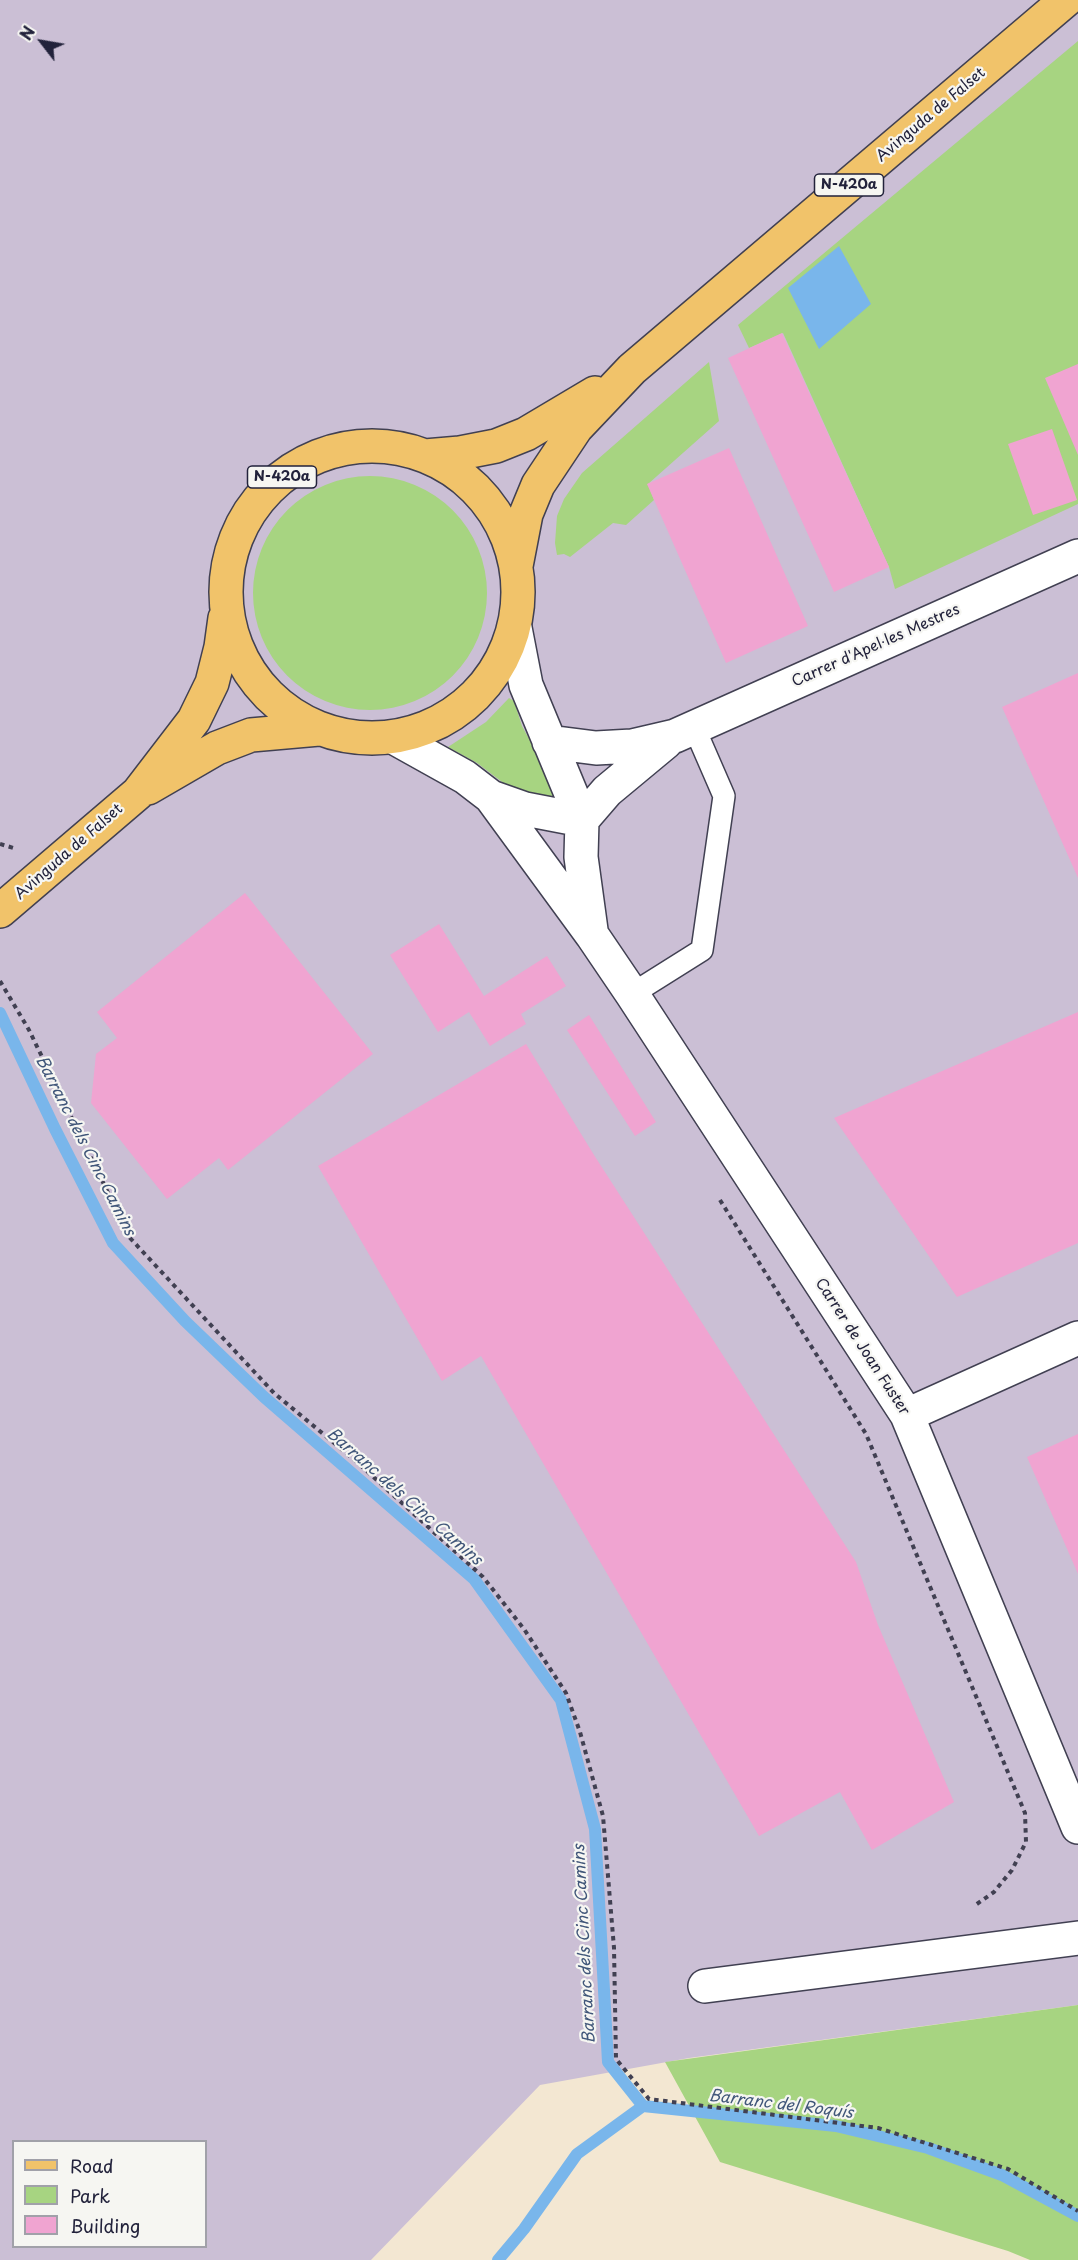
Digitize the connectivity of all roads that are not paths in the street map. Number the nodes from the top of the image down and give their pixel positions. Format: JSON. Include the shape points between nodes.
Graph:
{"nodes":[{"id":1,"x":1066,"y":0,"type":"edge"},
{"id":2,"x":632,"y":369,"type":"junction"},
{"id":3,"x":425,"y":456,"type":"junction"},
{"id":4,"x":1078,"y":556,"type":"edge"},
{"id":5,"x":516,"y":571,"type":"junction"},
{"id":6,"x":226,"y":610,"type":"junction"},
{"id":7,"x":515,"y":628,"type":"junction"},
{"id":8,"x":319,"y":729,"type":"junction"},
{"id":9,"x":684,"y":731,"type":"junction"},
{"id":10,"x":395,"y":738,"type":"junction"},
{"id":11,"x":549,"y":742,"type":"junction"},
{"id":12,"x":138,"y":793,"type":"junction"},
{"id":13,"x":491,"y":797,"type":"junction"},
{"id":14,"x":582,"y":820,"type":"junction"},
{"id":15,"x":0,"y":911,"type":"edge"},
{"id":16,"x":592,"y":935,"type":"junction"},
{"id":17,"x":632,"y":994,"type":"junction"},
{"id":18,"x":1078,"y":1338,"type":"edge"},
{"id":19,"x":907,"y":1415,"type":"junction"},
{"id":20,"x":1078,"y":1827,"type":"edge"},
{"id":21,"x":1078,"y":1938,"type":"edge"},
{"id":22,"x":705,"y":1986,"type":"dead end"}],
"edges":[{"from":1,"to":2,"type":"main road","name":"Avinguda de Falset","number":"N-420a"},
{"from":2,"to":3,"type":"main road","number":"N-420a","via":[[526,434],[496,446]]},
{"from":2,"to":5,"type":"main road","number":"N-420a","via":[[576,428],[537,485],[526,514]]},
{"from":3,"to":5,"type":"main road","number":"N-420a","via":[[476,488],[496,514],[513,552]]},
{"from":3,"to":6,"type":"main road","number":"N-420a","via":[[415,451],[364,445],[336,449],[294,467],[256,501],[240,524],[229,557],[224,590]]},
{"from":4,"to":9,"type":"street","name":"Carrer d'Apel·les Mestres"},
{"from":5,"to":7,"type":"main road","number":"N-420a","via":[[519,589]]},
{"from":6,"to":8,"type":"main road","number":"N-420a","via":[[229,631],[258,684],[297,720]]},
{"from":6,"to":12,"type":"main road","number":"N-420a","via":[[212,683],[194,720]]},
{"from":7,"to":10,"type":"main road","number":"N-420a","via":[[506,654],[489,681],[460,710],[429,728]]},
{"from":7,"to":11,"type":"street","name":"Carrer de Joan Fuster","via":[[526,685]]},
{"from":8,"to":10,"type":"main road","number":"N-420a","via":[[346,737]]},
{"from":8,"to":12,"type":"main road","number":"N-420a","via":[[251,735],[218,748]]},
{"from":9,"to":11,"type":"street","name":"Carrer d'Apel·les Mestres","via":[[632,746],[596,748]]},
{"from":9,"to":14,"type":"street","name":"Carrer d'Apel·les Mestres","via":[[606,791]]},
{"from":9,"to":17,"type":"lane","via":[[724,796],[702,950]]},
{"from":10,"to":13,"type":"street","name":"Carrer de Joan Fuster","via":[[465,777]]},
{"from":11,"to":14,"type":"street","name":"Carrer de Joan Fuster"},
{"from":12,"to":15,"type":"main road","name":"Avinguda de Falset","number":"N-420a"},
{"from":13,"to":14,"type":"street","name":"Carrer de Joan Fuster"},
{"from":13,"to":16,"type":"street","name":"Carrer de Joan Fuster"},
{"from":14,"to":16,"type":"street","name":"Carrer de Joan Fuster","via":[[581,857]]},
{"from":16,"to":17,"type":"street","name":"Carrer de Joan Fuster"},
{"from":17,"to":19,"type":"street","name":"Carrer de Joan Fuster"},
{"from":18,"to":19,"type":"street"},
{"from":19,"to":20,"type":"street","name":"Carrer de Joan Fuster"},
{"from":21,"to":22,"type":"street"}]}
